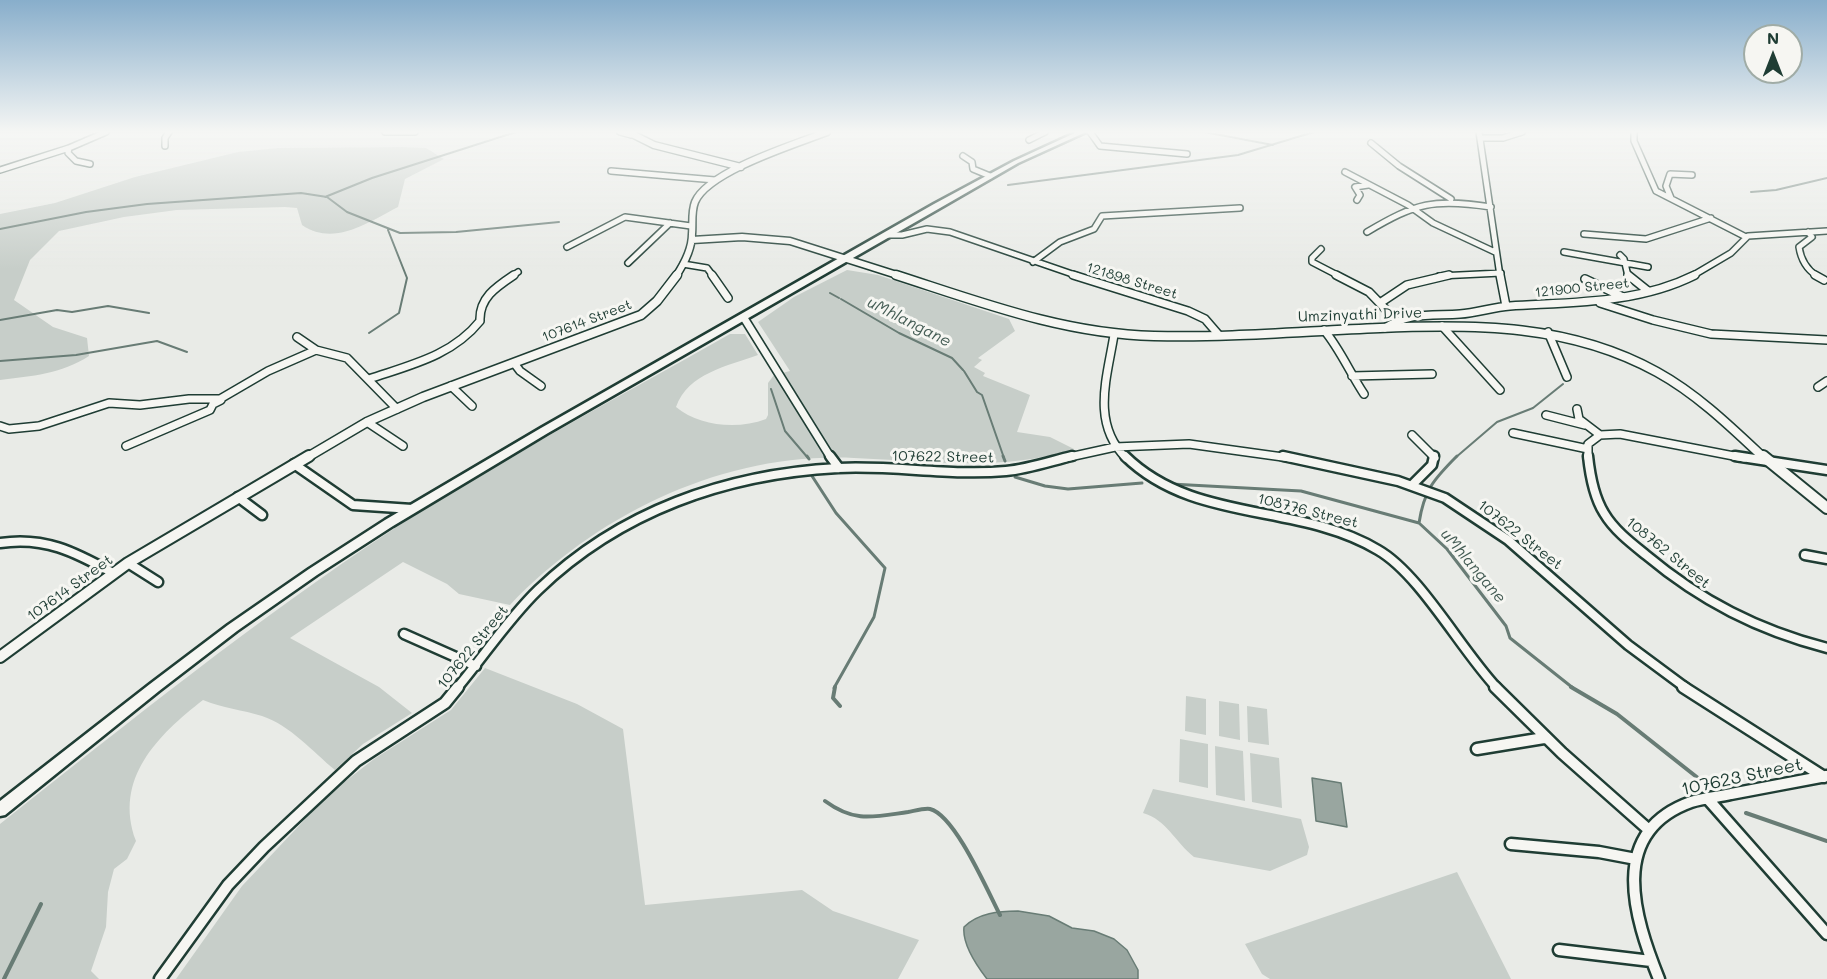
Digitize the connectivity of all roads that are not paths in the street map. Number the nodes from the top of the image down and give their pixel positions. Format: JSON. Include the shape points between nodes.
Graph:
{"nodes":[{"id":1,"x":688,"y":178,"type":"edge"},
{"id":2,"x":720,"y":178,"type":"edge"},
{"id":3,"x":987,"y":178,"type":"edge"},
{"id":4,"x":1356,"y":178,"type":"edge"},
{"id":5,"x":1417,"y":178,"type":"edge"},
{"id":6,"x":1487,"y":178,"type":"edge"},
{"id":7,"x":1650,"y":178,"type":"edge"},
{"id":8,"x":1669,"y":178,"type":"edge"},
{"id":9,"x":715,"y":180,"type":"junction"},
{"id":10,"x":1370,"y":185,"type":"junction"},
{"id":11,"x":1357,"y":200,"type":"dead end"},
{"id":12,"x":1451,"y":200,"type":"junction"},
{"id":13,"x":1671,"y":200,"type":"junction"},
{"id":14,"x":1411,"y":207,"type":"junction"},
{"id":15,"x":1491,"y":207,"type":"junction"},
{"id":16,"x":1240,"y":208,"type":"dead end"},
{"id":17,"x":1711,"y":219,"type":"junction"},
{"id":18,"x":670,"y":223,"type":"junction"},
{"id":19,"x":691,"y":226,"type":"junction"},
{"id":20,"x":1827,"y":231,"type":"edge"},
{"id":21,"x":1367,"y":232,"type":"dead end"},
{"id":22,"x":1808,"y":232,"type":"junction"},
{"id":23,"x":1584,"y":234,"type":"dead end"},
{"id":24,"x":887,"y":235,"type":"junction"},
{"id":25,"x":1746,"y":237,"type":"junction"},
{"id":26,"x":692,"y":240,"type":"junction"},
{"id":27,"x":567,"y":247,"type":"dead end"},
{"id":28,"x":1321,"y":249,"type":"dead end"},
{"id":29,"x":1495,"y":252,"type":"junction"},
{"id":30,"x":1564,"y":252,"type":"dead end"},
{"id":31,"x":1620,"y":255,"type":"dead end"},
{"id":32,"x":848,"y":259,"type":"junction"},
{"id":33,"x":1033,"y":262,"type":"junction"},
{"id":34,"x":628,"y":263,"type":"dead end"},
{"id":35,"x":683,"y":264,"type":"junction"},
{"id":36,"x":1625,"y":264,"type":"junction"},
{"id":37,"x":1648,"y":267,"type":"dead end"},
{"id":38,"x":518,"y":272,"type":"dead end"},
{"id":39,"x":1501,"y":273,"type":"junction"},
{"id":40,"x":1585,"y":279,"type":"dead end"},
{"id":41,"x":1824,"y":280,"type":"dead end"},
{"id":42,"x":1648,"y":291,"type":"junction"},
{"id":43,"x":1623,"y":297,"type":"junction"},
{"id":44,"x":728,"y":298,"type":"dead end"},
{"id":45,"x":1596,"y":301,"type":"junction"},
{"id":46,"x":1380,"y":303,"type":"junction"},
{"id":47,"x":1506,"y":306,"type":"junction"},
{"id":48,"x":744,"y":318,"type":"junction"},
{"id":49,"x":1395,"y":319,"type":"junction"},
{"id":50,"x":1442,"y":326,"type":"junction"},
{"id":51,"x":1384,"y":328,"type":"junction"},
{"id":52,"x":1324,"y":330,"type":"junction"},
{"id":53,"x":1547,"y":331,"type":"junction"},
{"id":54,"x":1114,"y":334,"type":"junction"},
{"id":55,"x":1218,"y":334,"type":"junction"},
{"id":56,"x":297,"y":337,"type":"dead end"},
{"id":57,"x":1827,"y":340,"type":"edge"},
{"id":58,"x":316,"y":350,"type":"junction"},
{"id":59,"x":514,"y":363,"type":"junction"},
{"id":60,"x":1432,"y":374,"type":"dead end"},
{"id":61,"x":1352,"y":376,"type":"junction"},
{"id":62,"x":1567,"y":377,"type":"dead end"},
{"id":63,"x":369,"y":379,"type":"junction"},
{"id":64,"x":1827,"y":381,"type":"edge"},
{"id":65,"x":451,"y":386,"type":"junction"},
{"id":66,"x":541,"y":386,"type":"dead end"},
{"id":67,"x":1818,"y":387,"type":"dead end"},
{"id":68,"x":1500,"y":390,"type":"dead end"},
{"id":69,"x":1364,"y":394,"type":"dead end"},
{"id":70,"x":230,"y":395,"type":"junction"},
{"id":71,"x":472,"y":406,"type":"dead end"},
{"id":72,"x":397,"y":409,"type":"junction"},
{"id":73,"x":1577,"y":409,"type":"dead end"},
{"id":74,"x":1546,"y":415,"type":"dead end"},
{"id":75,"x":367,"y":422,"type":"junction"},
{"id":76,"x":1585,"y":425,"type":"junction"},
{"id":77,"x":0,"y":426,"type":"edge"},
{"id":78,"x":1513,"y":433,"type":"dead end"},
{"id":79,"x":1412,"y":435,"type":"dead end"},
{"id":80,"x":1600,"y":435,"type":"junction"},
{"id":81,"x":126,"y":446,"type":"dead end"},
{"id":82,"x":403,"y":446,"type":"dead end"},
{"id":83,"x":1115,"y":447,"type":"junction"},
{"id":84,"x":1588,"y":449,"type":"junction"},
{"id":85,"x":1769,"y":462,"type":"junction"},
{"id":86,"x":294,"y":464,"type":"junction"},
{"id":87,"x":839,"y":468,"type":"junction"},
{"id":88,"x":1827,"y":470,"type":"edge"},
{"id":89,"x":1416,"y":487,"type":"junction"},
{"id":90,"x":238,"y":497,"type":"junction"},
{"id":91,"x":1827,"y":508,"type":"edge"},
{"id":92,"x":412,"y":509,"type":"junction"},
{"id":93,"x":262,"y":515,"type":"dead end"},
{"id":94,"x":0,"y":543,"type":"edge"},
{"id":95,"x":1805,"y":555,"type":"dead end"},
{"id":96,"x":1827,"y":559,"type":"edge"},
{"id":97,"x":128,"y":563,"type":"junction"},
{"id":98,"x":113,"y":573,"type":"junction"},
{"id":99,"x":158,"y":582,"type":"dead end"},
{"id":100,"x":404,"y":634,"type":"dead end"},
{"id":101,"x":1827,"y":648,"type":"edge"},
{"id":102,"x":0,"y":657,"type":"edge"},
{"id":103,"x":476,"y":666,"type":"junction"},
{"id":104,"x":1544,"y":738,"type":"junction"},
{"id":105,"x":1477,"y":749,"type":"dead end"},
{"id":106,"x":1826,"y":776,"type":"edge"},
{"id":107,"x":1707,"y":798,"type":"junction"},
{"id":108,"x":0,"y":810,"type":"edge"},
{"id":109,"x":1649,"y":830,"type":"junction"},
{"id":110,"x":1511,"y":844,"type":"dead end"},
{"id":111,"x":1636,"y":859,"type":"junction"},
{"id":112,"x":1827,"y":934,"type":"edge"},
{"id":113,"x":1559,"y":950,"type":"dead end"},
{"id":114,"x":1651,"y":961,"type":"junction"},
{"id":115,"x":160,"y":979,"type":"edge"},
{"id":116,"x":1659,"y":979,"type":"edge"}],
"edges":[{"from":1,"to":9,"type":"street"},
{"from":2,"to":9,"type":"street","name":"107614 Street"},
{"from":3,"to":24,"type":"main road"},
{"from":4,"to":10,"type":"street"},
{"from":5,"to":12,"type":"street"},
{"from":6,"to":15,"type":"street"},
{"from":7,"to":13,"type":"street","via":[[1654,188]]},
{"from":8,"to":13,"type":"street","via":[[1666,186]]},
{"from":9,"to":19,"type":"street","name":"107614 Street","via":[[695,201]]},
{"from":10,"to":11,"type":"street","via":[[1355,187],[1360,195]]},
{"from":10,"to":14,"type":"street"},
{"from":12,"to":14,"type":"street"},
{"from":12,"to":15,"type":"street"},
{"from":13,"to":17,"type":"street"},
{"from":14,"to":21,"type":"street"},
{"from":14,"to":29,"type":"street","via":[[1433,223]]},
{"from":15,"to":29,"type":"street"},
{"from":16,"to":33,"type":"street","via":[[1102,216],[1095,229],[1060,242]]},
{"from":17,"to":23,"type":"street","via":[[1646,239]]},
{"from":17,"to":25,"type":"street"},
{"from":18,"to":19,"type":"street"},
{"from":18,"to":27,"type":"street","via":[[625,216]]},
{"from":18,"to":34,"type":"street"},
{"from":19,"to":26,"type":"street","name":"107614 Street"},
{"from":20,"to":22,"type":"street"},
{"from":22,"to":25,"type":"street"},
{"from":22,"to":41,"type":"street","via":[[1812,237],[1799,247],[1802,263]]},
{"from":24,"to":32,"type":"main road"},
{"from":24,"to":33,"type":"street","name":"121898 Street","via":[[933,229],[981,241]]},
{"from":25,"to":42,"type":"street","name":"121900 Street","via":[[1715,266]]},
{"from":26,"to":32,"type":"street","name":"Umzinyathi Drive","via":[[773,239]]},
{"from":26,"to":35,"type":"street","name":"107614 Street"},
{"from":28,"to":46,"type":"street","via":[[1312,262],[1364,289]]},
{"from":29,"to":39,"type":"street"},
{"from":30,"to":36,"type":"street"},
{"from":31,"to":36,"type":"street"},
{"from":32,"to":48,"type":"main road"},
{"from":32,"to":54,"type":"street","name":"Umzinyathi Drive","via":[[1031,318]]},
{"from":33,"to":55,"type":"street","name":"121898 Street","via":[[1188,311],[1205,319]]},
{"from":35,"to":44,"type":"street","via":[[707,268]]},
{"from":35,"to":59,"type":"street","name":"107614 Street","via":[[658,301],[641,315]]},
{"from":36,"to":37,"type":"street"},
{"from":36,"to":42,"type":"street","via":[[1628,276]]},
{"from":38,"to":63,"type":"street","via":[[490,292],[479,312],[479,324],[460,343],[438,355]]},
{"from":39,"to":46,"type":"street","via":[[1434,278],[1407,285]]},
{"from":39,"to":47,"type":"street"},
{"from":40,"to":43,"type":"street"},
{"from":42,"to":43,"type":"street","name":"121900 Street"},
{"from":43,"to":45,"type":"street","name":"121900 Street"},
{"from":45,"to":47,"type":"street","name":"121900 Street"},
{"from":45,"to":57,"type":"street","via":[[1711,334]]},
{"from":46,"to":49,"type":"street"},
{"from":47,"to":49,"type":"street","name":"121900 Street"},
{"from":48,"to":87,"type":"street"},
{"from":48,"to":92,"type":"main road"},
{"from":49,"to":51,"type":"street"},
{"from":50,"to":51,"type":"street","name":"Umzinyathi Drive"},
{"from":50,"to":53,"type":"street","name":"Umzinyathi Drive","via":[[1497,325]]},
{"from":50,"to":68,"type":"street","via":[[1460,341],[1470,358]]},
{"from":51,"to":52,"type":"street","name":"Umzinyathi Drive"},
{"from":52,"to":55,"type":"street","name":"Umzinyathi Drive"},
{"from":52,"to":61,"type":"street"},
{"from":53,"to":62,"type":"street"},
{"from":53,"to":85,"type":"street","name":"Umzinyathi Drive","via":[[1607,348],[1666,376],[1699,399]]},
{"from":54,"to":55,"type":"street","name":"Umzinyathi Drive"},
{"from":54,"to":83,"type":"street","name":"108776 Street","via":[[1102,414]]},
{"from":56,"to":58,"type":"street"},
{"from":58,"to":63,"type":"street","via":[[347,358]]},
{"from":58,"to":70,"type":"street","via":[[268,371]]},
{"from":59,"to":65,"type":"street","name":"107614 Street"},
{"from":59,"to":66,"type":"street"},
{"from":60,"to":61,"type":"street"},
{"from":61,"to":69,"type":"street"},
{"from":63,"to":72,"type":"street"},
{"from":64,"to":67,"type":"street"},
{"from":65,"to":71,"type":"street"},
{"from":65,"to":72,"type":"street","name":"107614 Street"},
{"from":70,"to":77,"type":"street","via":[[140,405],[109,403],[39,426]]},
{"from":70,"to":81,"type":"street","via":[[210,410]]},
{"from":72,"to":75,"type":"street","name":"107614 Street"},
{"from":73,"to":76,"type":"street"},
{"from":74,"to":76,"type":"street"},
{"from":75,"to":82,"type":"street"},
{"from":75,"to":86,"type":"street","name":"107614 Street"},
{"from":76,"to":80,"type":"street"},
{"from":78,"to":84,"type":"street"},
{"from":79,"to":89,"type":"street","via":[[1435,457]]},
{"from":80,"to":84,"type":"street","via":[[1589,442]]},
{"from":80,"to":85,"type":"street","via":[[1625,435]]},
{"from":83,"to":87,"type":"street","name":"107622 Street","via":[[1006,471]]},
{"from":83,"to":89,"type":"street","name":"107622 Street","via":[[1189,444],[1242,449],[1354,470]]},
{"from":83,"to":104,"type":"street","name":"108776 Street","via":[[1142,472],[1187,496],[1333,531],[1379,551],[1408,575],[1464,652]]},
{"from":84,"to":101,"type":"street","name":"108762 Street","via":[[1598,502],[1606,517],[1668,573],[1742,621]]},
{"from":85,"to":88,"type":"street"},
{"from":85,"to":91,"type":"street","name":"Umzinyathi Drive"},
{"from":86,"to":90,"type":"street","name":"107614 Street"},
{"from":86,"to":92,"type":"street","via":[[353,505]]},
{"from":87,"to":103,"type":"street","name":"107622 Street","via":[[739,481],[692,494],[635,519],[588,547],[557,572]]},
{"from":89,"to":106,"type":"street","name":"107622 Street","via":[[1471,513],[1682,687]]},
{"from":90,"to":93,"type":"street"},
{"from":90,"to":97,"type":"street","name":"107614 Street"},
{"from":92,"to":108,"type":"main road","via":[[206,648]]},
{"from":94,"to":98,"type":"street","via":[[32,537],[59,544]]},
{"from":95,"to":96,"type":"street"},
{"from":97,"to":98,"type":"street","name":"107614 Street"},
{"from":97,"to":99,"type":"street","name":"107614 Street"},
{"from":98,"to":102,"type":"street","name":"107614 Street"},
{"from":100,"to":103,"type":"street"},
{"from":103,"to":115,"type":"street","name":"107622 Street","via":[[445,703],[356,761],[264,847],[228,885]]},
{"from":104,"to":105,"type":"street"},
{"from":104,"to":109,"type":"street","name":"108776 Street"},
{"from":106,"to":107,"type":"street","name":"107623 Street"},
{"from":107,"to":109,"type":"street","name":"107623 Street","via":[[1671,810]]},
{"from":107,"to":112,"type":"street"},
{"from":109,"to":111,"type":"street","name":"107623 Street"},
{"from":110,"to":111,"type":"street"},
{"from":111,"to":114,"type":"street","name":"107623 Street","via":[[1633,898]]},
{"from":113,"to":114,"type":"street"},
{"from":114,"to":116,"type":"street","name":"107623 Street"}]}
